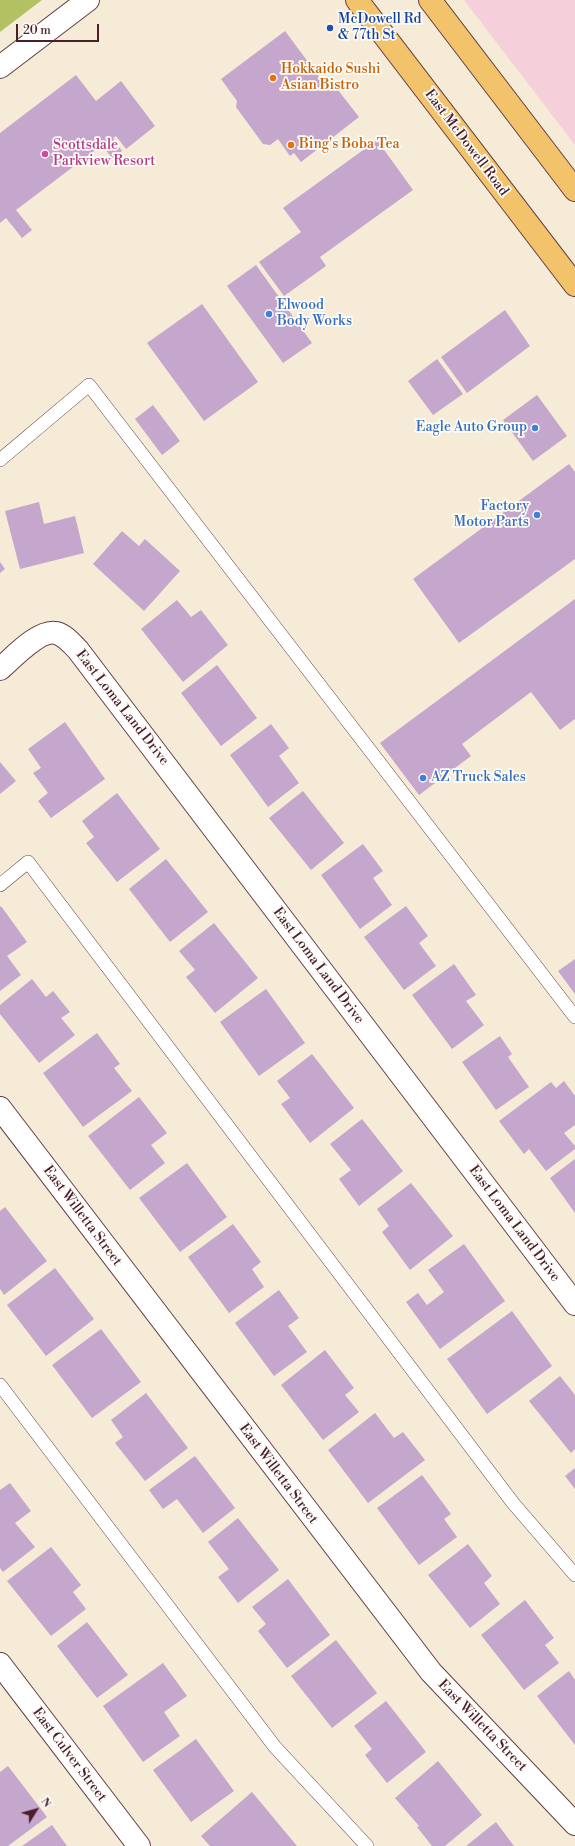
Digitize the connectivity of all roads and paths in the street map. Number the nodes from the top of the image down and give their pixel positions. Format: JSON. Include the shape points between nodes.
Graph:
{"nodes":[{"id":1,"x":88,"y":0,"type":"edge"},
{"id":2,"x":357,"y":0,"type":"edge"},
{"id":3,"x":430,"y":0,"type":"edge"},
{"id":4,"x":0,"y":67,"type":"edge"},
{"id":5,"x":575,"y":190,"type":"edge"},
{"id":6,"x":575,"y":285,"type":"edge"},
{"id":7,"x":0,"y":460,"type":"edge"},
{"id":8,"x":0,"y":669,"type":"edge"},
{"id":9,"x":0,"y":885,"type":"edge"},
{"id":10,"x":575,"y":1017,"type":"edge"},
{"id":11,"x":0,"y":1108,"type":"edge"},
{"id":12,"x":575,"y":1304,"type":"edge"},
{"id":13,"x":0,"y":1385,"type":"edge"},
{"id":14,"x":575,"y":1574,"type":"edge"},
{"id":15,"x":0,"y":1664,"type":"edge"},
{"id":16,"x":575,"y":1824,"type":"edge"},
{"id":17,"x":139,"y":1846,"type":"edge"},
{"id":18,"x":367,"y":1846,"type":"edge"}],
"edges":[{"from":1,"to":4,"type":"street"},
{"from":2,"to":6,"type":"main road","name":"East McDowell Road"},
{"from":3,"to":5,"type":"main road"},
{"from":7,"to":10,"type":"lane","via":[[89,385]]},
{"from":8,"to":12,"type":"street","name":"East Loma Land Drive","via":[[44,634],[56,633],[78,650]]},
{"from":9,"to":14,"type":"lane","via":[[28,862],[513,1503]]},
{"from":11,"to":16,"type":"street","name":"East Willetta Street","via":[[431,1672]]},
{"from":13,"to":18,"type":"lane","via":[[275,1747]]},
{"from":15,"to":17,"type":"street","name":"East Culver Street"}]}
